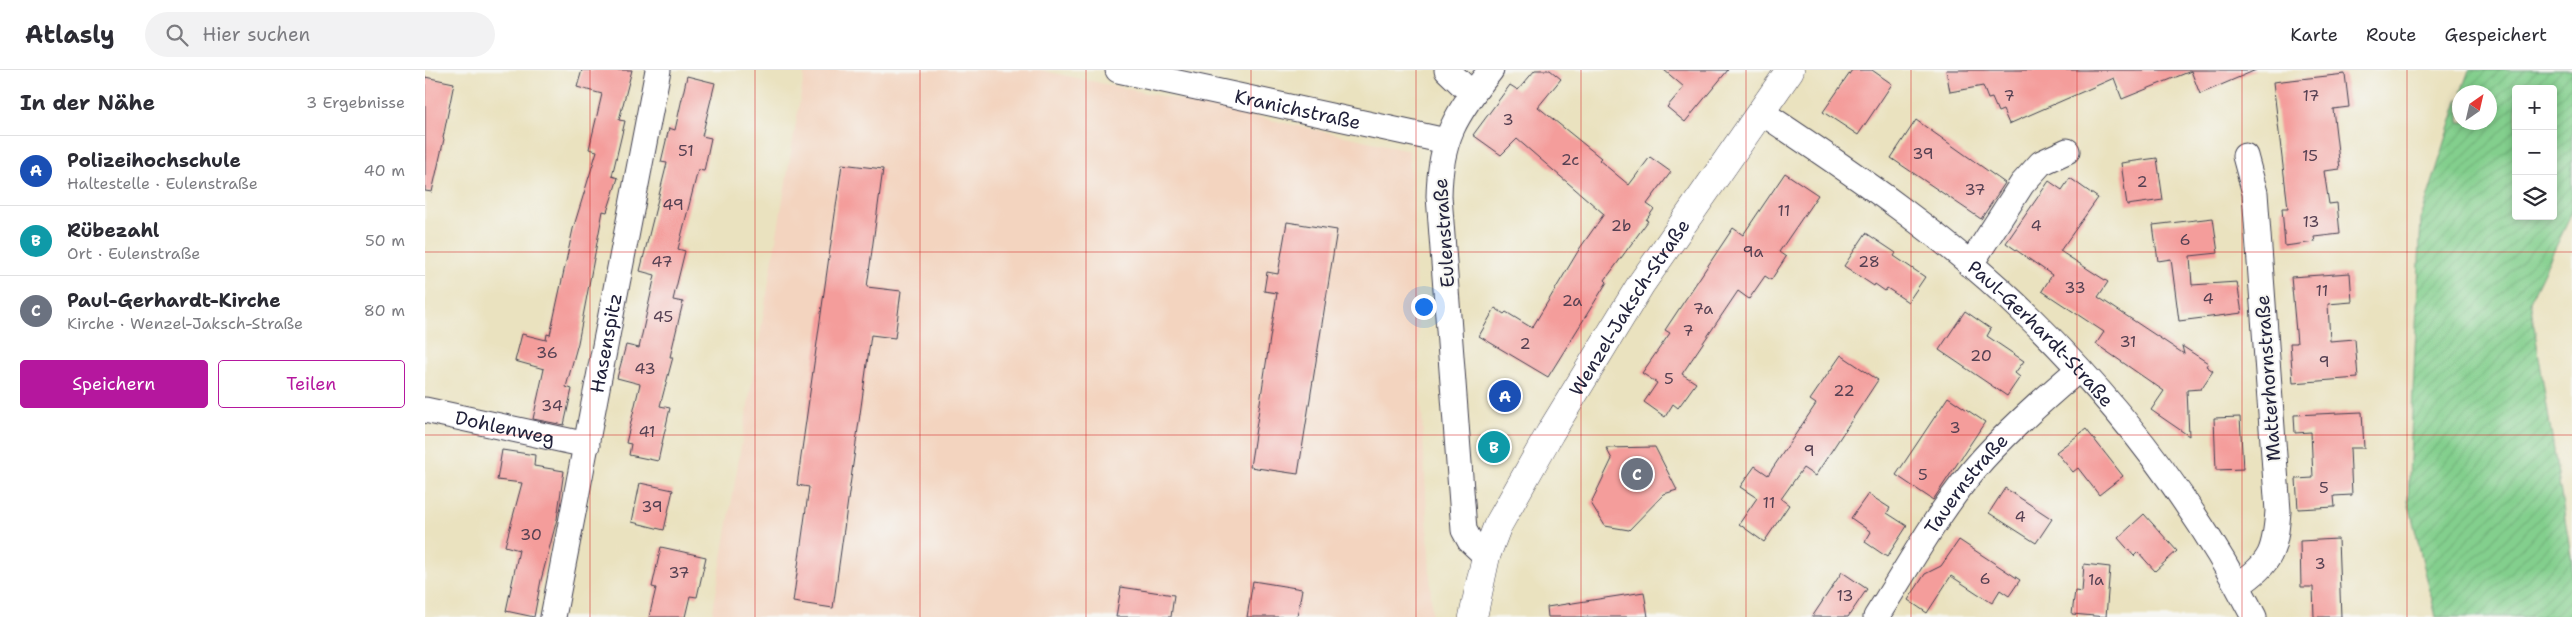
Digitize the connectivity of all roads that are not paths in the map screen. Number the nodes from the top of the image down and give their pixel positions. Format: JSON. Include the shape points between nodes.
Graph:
{"nodes":[{"id":1,"x":658,"y":70,"type":"edge"},
{"id":2,"x":1118,"y":70,"type":"edge"},
{"id":3,"x":1447,"y":70,"type":"edge"},
{"id":4,"x":1491,"y":70,"type":"edge"},
{"id":5,"x":1790,"y":70,"type":"edge"},
{"id":6,"x":1172,"y":75,"type":"edge"},
{"id":7,"x":1472,"y":94,"type":"junction"},
{"id":8,"x":1761,"y":112,"type":"junction"},
{"id":9,"x":1446,"y":141,"type":"junction"},
{"id":10,"x":2067,"y":151,"type":"dead end"},
{"id":11,"x":2245,"y":156,"type":"dead end"},
{"id":12,"x":1970,"y":265,"type":"junction"},
{"id":13,"x":2078,"y":370,"type":"junction"},
{"id":14,"x":425,"y":410,"type":"edge"},
{"id":15,"x":587,"y":445,"type":"junction"},
{"id":16,"x":1486,"y":556,"type":"junction"},
{"id":17,"x":2238,"y":585,"type":"junction"},
{"id":18,"x":553,"y":617,"type":"edge"},
{"id":19,"x":1473,"y":617,"type":"edge"},
{"id":20,"x":1875,"y":617,"type":"edge"},
{"id":21,"x":2254,"y":617,"type":"edge"}],
"edges":[{"from":1,"to":15,"type":"street","name":"Hasenspitz"},
{"from":2,"to":6,"type":"street","name":"Kranichstraße"},
{"from":3,"to":7,"type":"street"},
{"from":4,"to":7,"type":"street","name":"Eulenstraße"},
{"from":5,"to":8,"type":"street","name":"Wenzel-Jaksch-Straße"},
{"from":6,"to":9,"type":"street","name":"Kranichstraße"},
{"from":7,"to":9,"type":"street","name":"Eulenstraße","via":[[1455,118]]},
{"from":8,"to":12,"type":"street","name":"Paul-Gerhardt-Straße","via":[[1885,197]]},
{"from":8,"to":16,"type":"street","name":"Wenzel-Jaksch-Straße","via":[[1616,322],[1497,527]]},
{"from":9,"to":16,"type":"street","name":"Eulenstraße","via":[[1440,167],[1439,196],[1464,530],[1470,541]]},
{"from":10,"to":12,"type":"street","via":[[2041,163],[2022,184]]},
{"from":11,"to":17,"type":"street","name":"Matterhornstraße","via":[[2255,194],[2277,511],[2273,549],[2267,562]]},
{"from":12,"to":13,"type":"street","name":"Paul-Gerhardt-Straße","via":[[2031,319]]},
{"from":13,"to":17,"type":"street","name":"Paul-Gerhardt-Straße","via":[[2163,472],[2215,545]]},
{"from":13,"to":20,"type":"street","name":"Tauernstraße","via":[[2013,428],[1983,460],[1938,520]]},
{"from":14,"to":15,"type":"street","name":"Dohlenweg"},
{"from":15,"to":18,"type":"street","name":"Hasenspitz"},
{"from":16,"to":19,"type":"street","name":"Wenzel-Jaksch-Straße"},
{"from":17,"to":21,"type":"street","name":"Paul-Gerhardt-Straße"}]}
